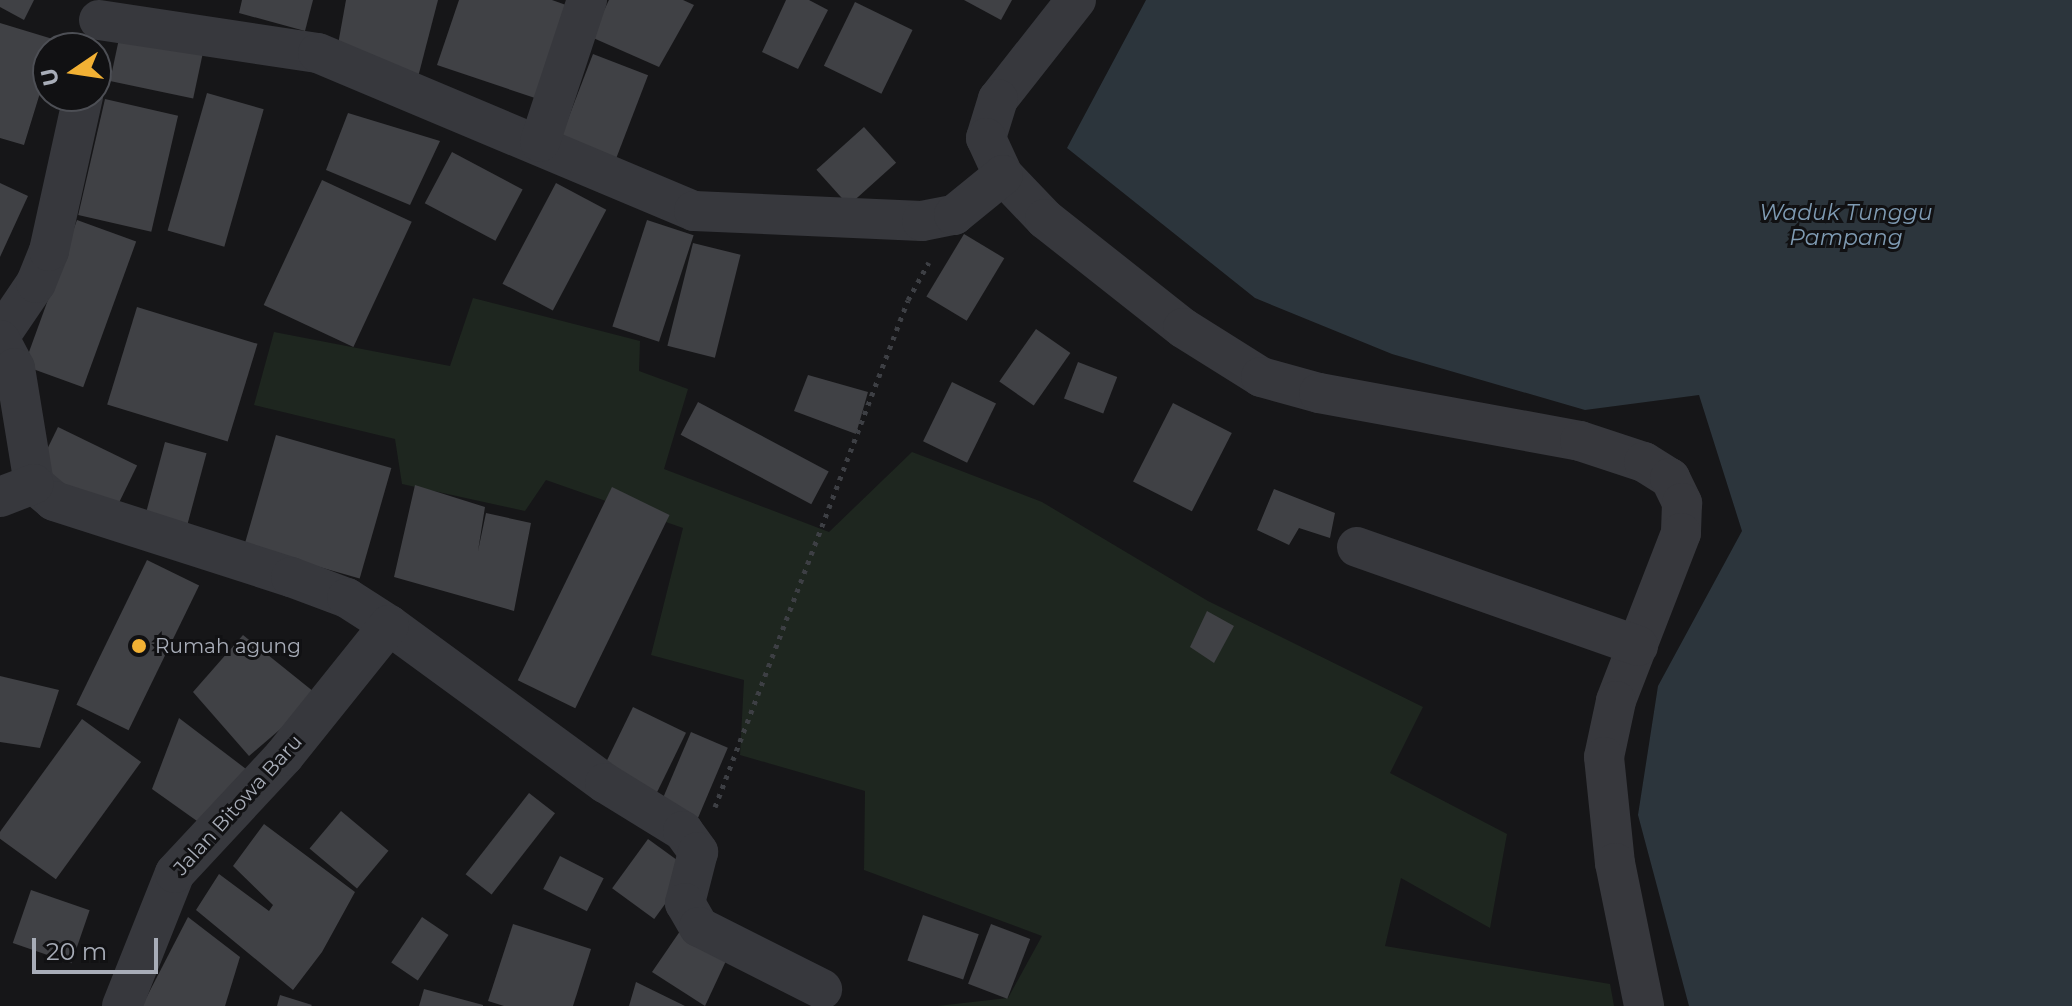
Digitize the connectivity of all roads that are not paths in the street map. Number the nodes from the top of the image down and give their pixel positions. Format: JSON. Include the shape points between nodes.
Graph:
{"nodes":[{"id":1,"x":587,"y":0,"type":"edge"},
{"id":2,"x":1076,"y":0,"type":"edge"},
{"id":3,"x":97,"y":23,"type":"edge"},
{"id":4,"x":79,"y":112,"type":"edge"},
{"id":5,"x":540,"y":142,"type":"junction"},
{"id":6,"x":1003,"y":175,"type":"junction"},
{"id":7,"x":0,"y":338,"type":"edge"},
{"id":8,"x":17,"y":490,"type":"edge"},
{"id":9,"x":1357,"y":547,"type":"dead end"},
{"id":10,"x":389,"y":625,"type":"junction"},
{"id":11,"x":1638,"y":646,"type":"junction"},
{"id":12,"x":822,"y":989,"type":"dead end"},
{"id":13,"x":122,"y":1006,"type":"edge"},
{"id":14,"x":1644,"y":1006,"type":"edge"}],
"edges":[{"from":1,"to":5,"type":"street"},
{"from":2,"to":6,"type":"street","via":[[990,117],[986,138]]},
{"from":3,"to":5,"type":"street","via":[[318,53]]},
{"from":4,"to":7,"type":"street","via":[[49,251],[36,283]]},
{"from":5,"to":6,"type":"street","via":[[631,188],[694,211],[922,221],[954,215]]},
{"from":6,"to":11,"type":"street","via":[[1045,219],[1183,328],[1261,377],[1319,393],[1580,441],[1644,462],[1670,478],[1682,503],[1681,533]]},
{"from":7,"to":8,"type":"street","via":[[15,368]]},
{"from":8,"to":10,"type":"street","via":[[291,577],[347,598]]},
{"from":9,"to":11,"type":"street"},
{"from":10,"to":12,"type":"street","via":[[605,783],[683,831],[698,852],[685,903],[699,927]]},
{"from":10,"to":13,"type":"street","name":"Jalan Bitowa Baru","via":[[284,756],[175,873]]},
{"from":11,"to":14,"type":"street","via":[[1616,701],[1604,757],[1615,863]]}]}
